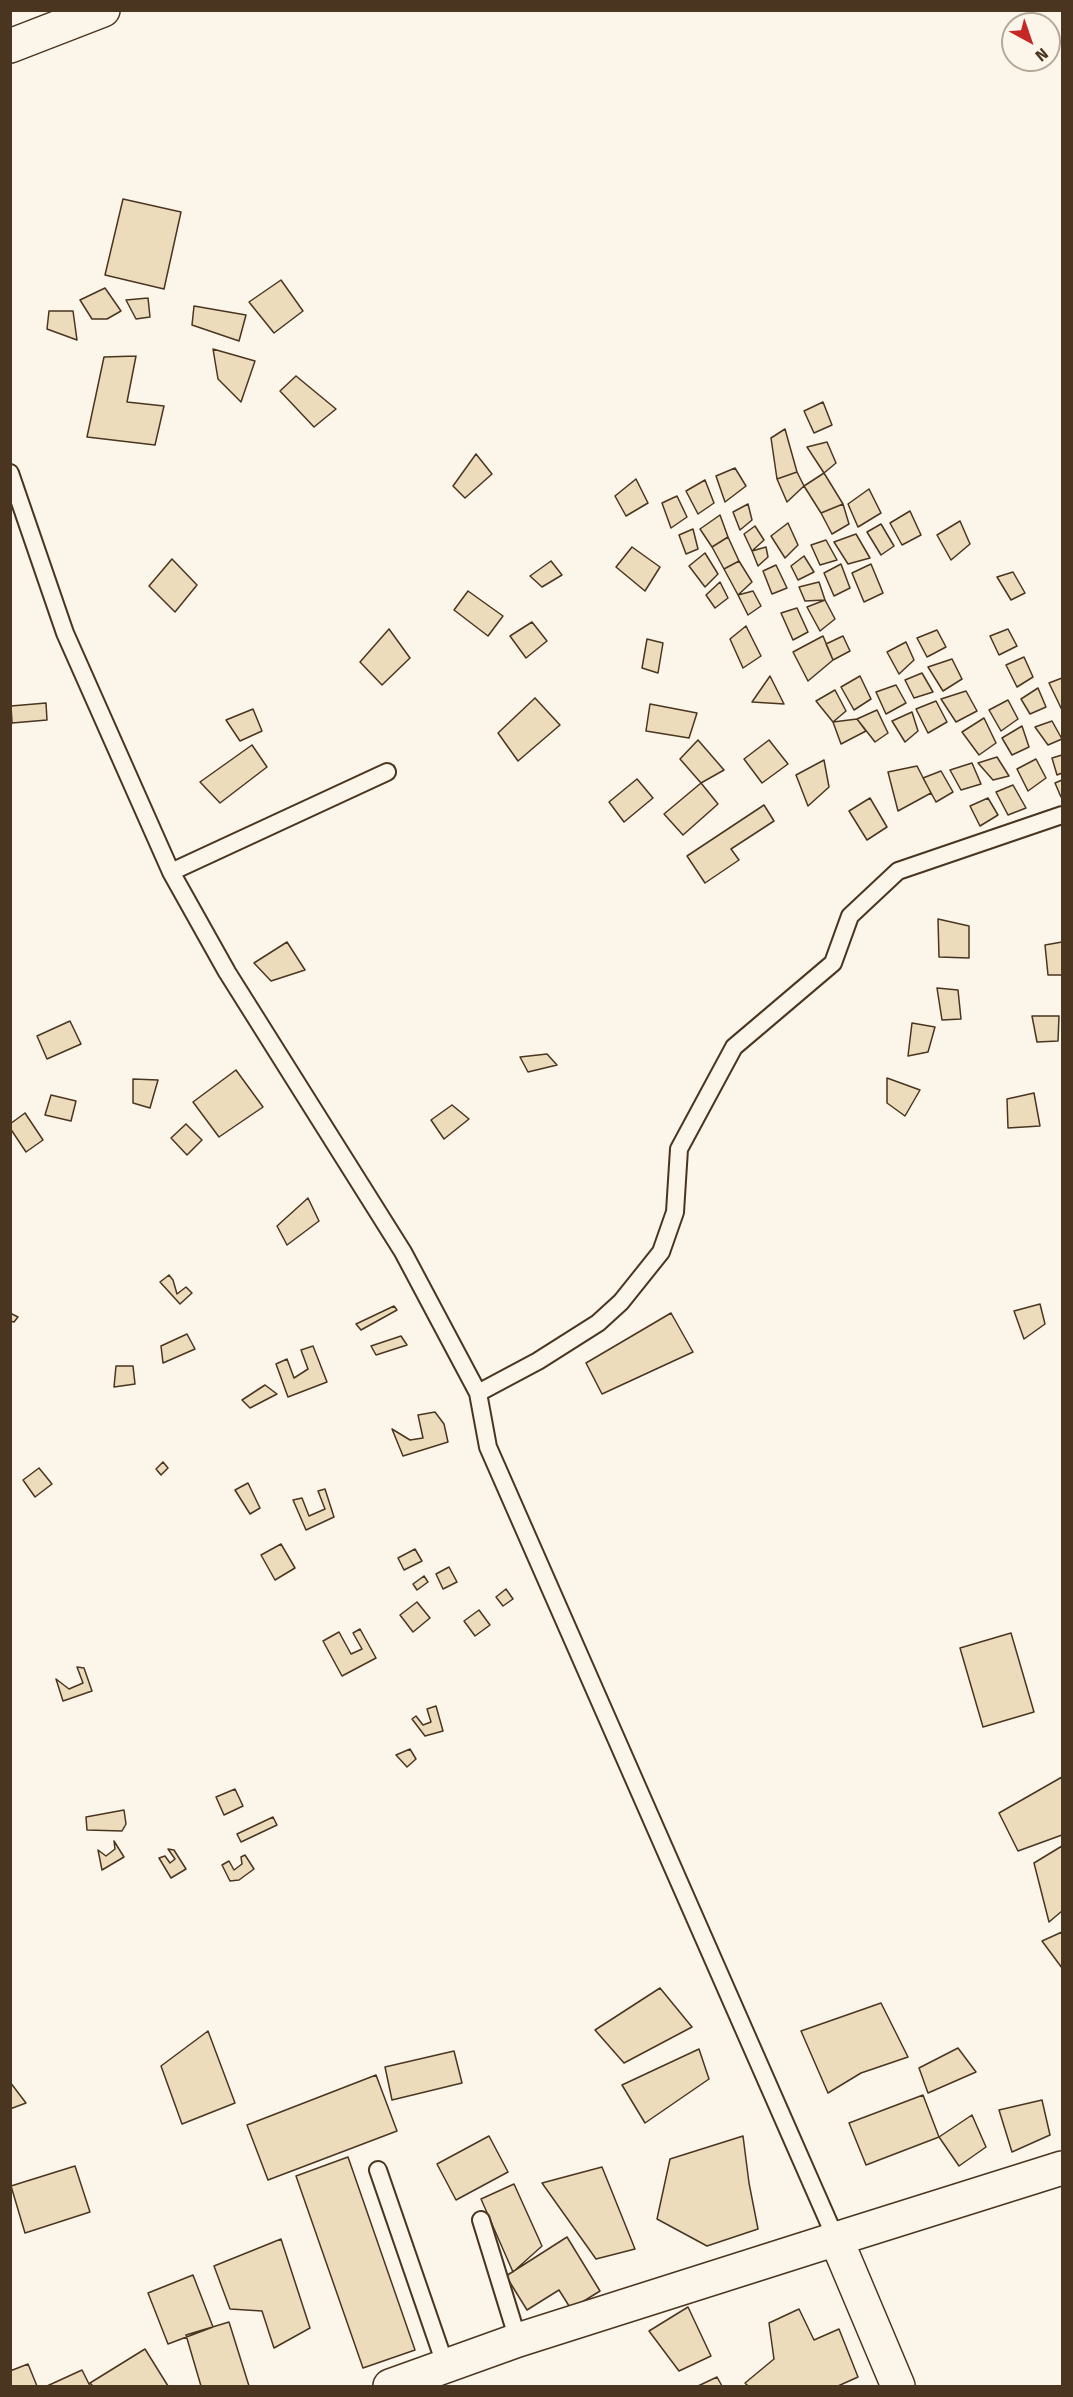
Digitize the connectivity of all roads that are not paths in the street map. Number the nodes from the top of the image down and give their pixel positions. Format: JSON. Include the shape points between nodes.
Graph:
{"nodes":[{"id":1,"x":103,"y":10,"type":"edge"},
{"id":2,"x":10,"y":46,"type":"edge"},
{"id":3,"x":10,"y":473,"type":"edge"},
{"id":4,"x":387,"y":772,"type":"dead end"},
{"id":5,"x":1062,"y":815,"type":"edge"},
{"id":6,"x":171,"y":872,"type":"junction"},
{"id":7,"x":478,"y":1393,"type":"junction"},
{"id":8,"x":1062,"y":2168,"type":"edge"},
{"id":9,"x":378,"y":2170,"type":"dead end"},
{"id":10,"x":482,"y":2220,"type":"dead end"},
{"id":11,"x":836,"y":2239,"type":"junction"},
{"id":12,"x":518,"y":2340,"type":"junction"},
{"id":13,"x":446,"y":2367,"type":"junction"},
{"id":14,"x":390,"y":2386,"type":"edge"},
{"id":15,"x":898,"y":2386,"type":"edge"}],
"edges":[{"from":1,"to":2,"type":"street"},
{"from":3,"to":6,"type":"lane","via":[[65,633]]},
{"from":4,"to":6,"type":"lane"},
{"from":5,"to":7,"type":"lane","via":[[898,871],[850,916],[833,963],[734,1047],[679,1149],[675,1212],[661,1252],[621,1302],[598,1323]]},
{"from":6,"to":7,"type":"lane","via":[[233,982],[403,1252]]},
{"from":7,"to":11,"type":"lane","via":[[488,1447]]},
{"from":8,"to":11,"type":"street"},
{"from":9,"to":13,"type":"lane"},
{"from":10,"to":12,"type":"lane"},
{"from":11,"to":12,"type":"street"},
{"from":11,"to":15,"type":"street"},
{"from":12,"to":13,"type":"street"},
{"from":13,"to":14,"type":"street"}]}
